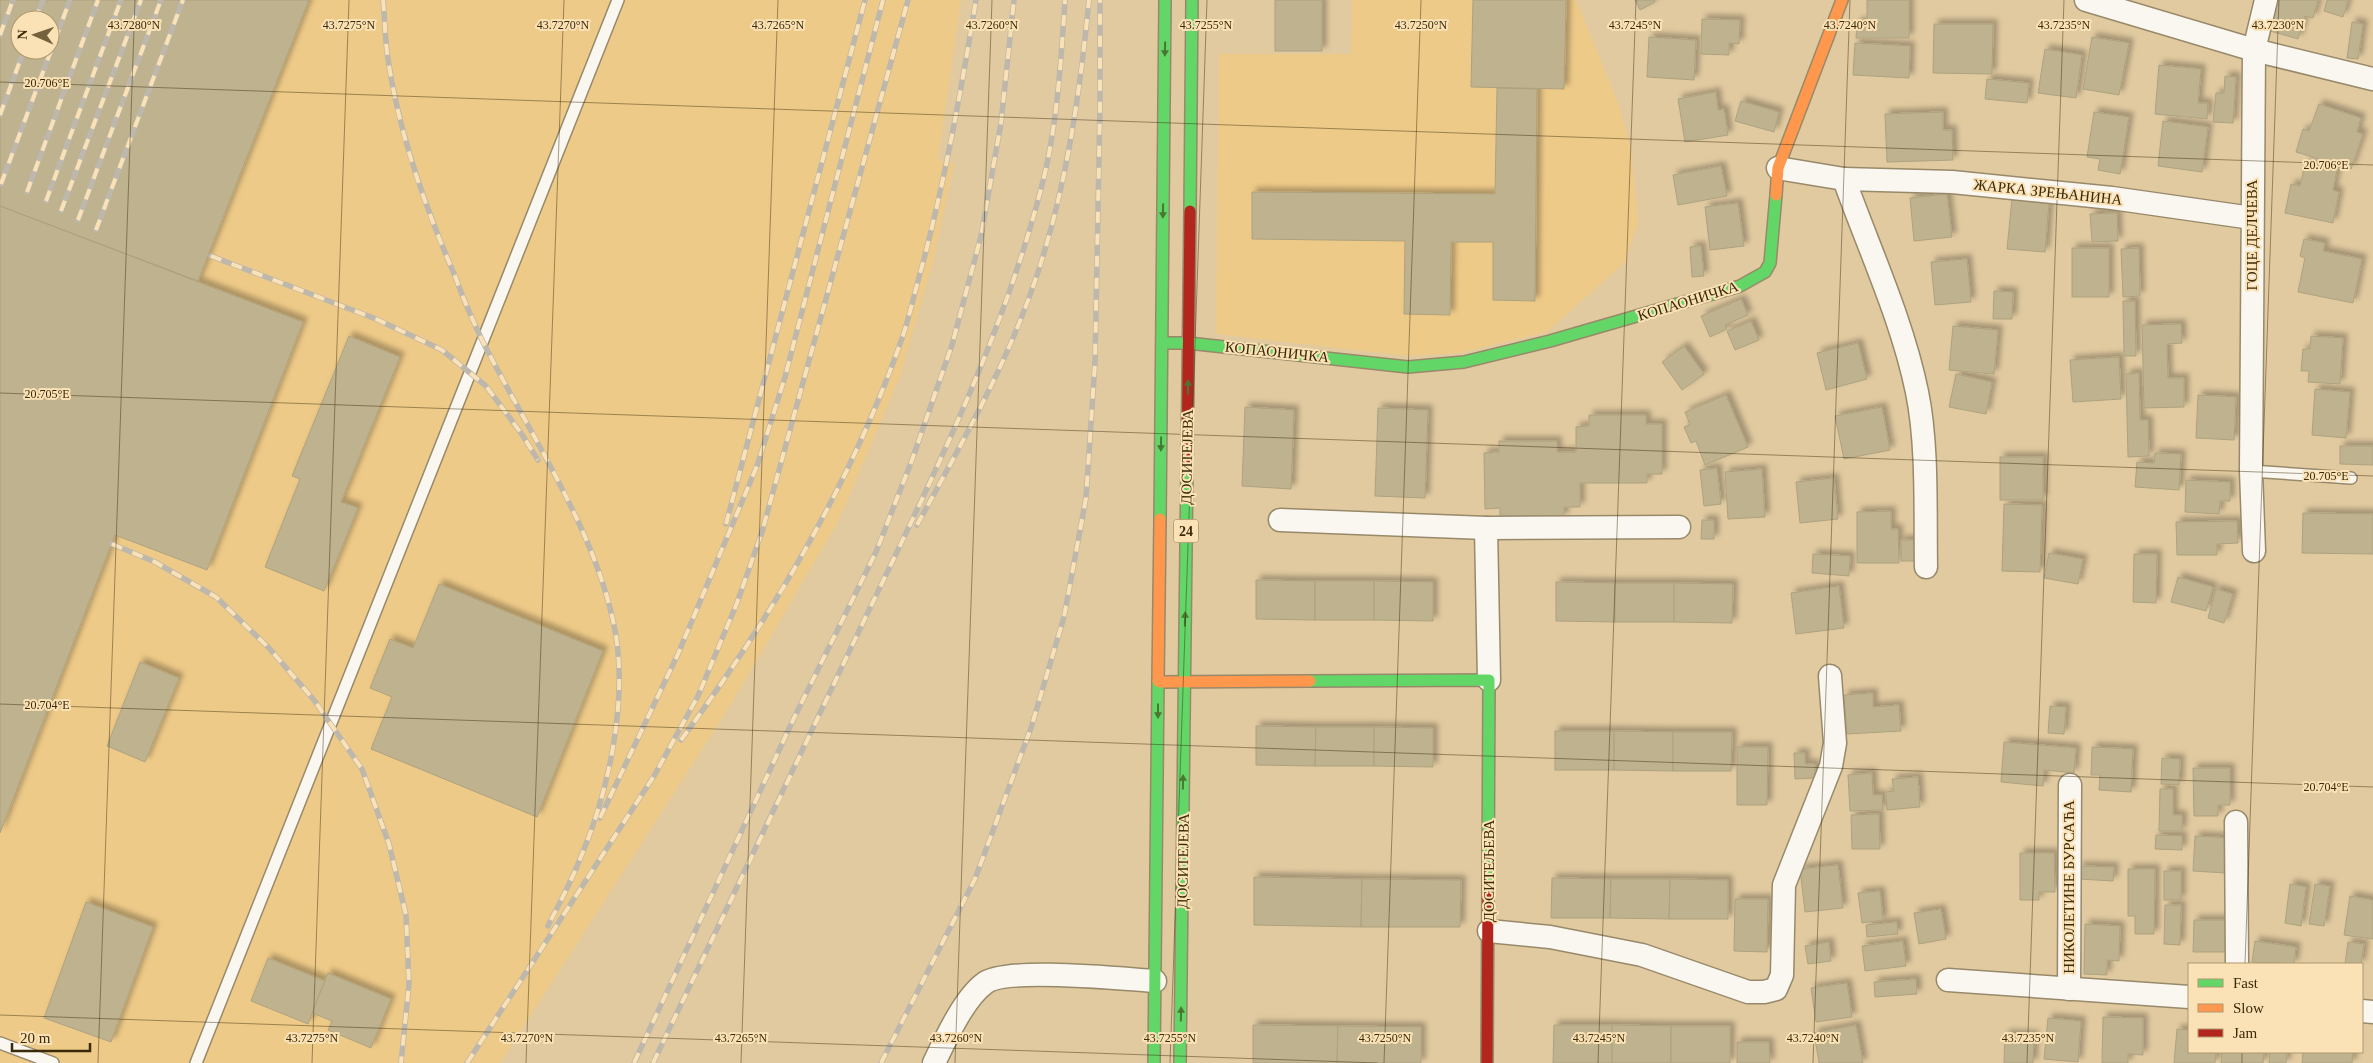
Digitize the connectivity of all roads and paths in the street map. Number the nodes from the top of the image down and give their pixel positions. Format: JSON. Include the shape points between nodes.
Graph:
{"nodes":[{"id":1,"x":618,"y":0,"type":"edge"},
{"id":2,"x":1165,"y":0,"type":"edge"},
{"id":3,"x":1192,"y":0,"type":"edge"},
{"id":4,"x":1842,"y":0,"type":"edge"},
{"id":5,"x":2086,"y":0,"type":"edge"},
{"id":6,"x":2266,"y":0,"type":"edge"},
{"id":7,"x":2254,"y":50,"type":"junction"},
{"id":8,"x":2373,"y":79,"type":"edge"},
{"id":9,"x":1778,"y":168,"type":"junction"},
{"id":10,"x":1844,"y":179,"type":"junction"},
{"id":11,"x":2252,"y":218,"type":"junction"},
{"id":12,"x":1162,"y":343,"type":"junction"},
{"id":13,"x":1188,"y":343,"type":"junction"},
{"id":14,"x":2251,"y":471,"type":"junction"},
{"id":15,"x":2351,"y":478,"type":"dead end"},
{"id":16,"x":1280,"y":520,"type":"dead end"},
{"id":17,"x":1679,"y":527,"type":"dead end"},
{"id":18,"x":1486,"y":528,"type":"junction"},
{"id":19,"x":2254,"y":551,"type":"dead end"},
{"id":20,"x":1926,"y":568,"type":"dead end"},
{"id":21,"x":1830,"y":676,"type":"dead end"},
{"id":22,"x":1489,"y":680,"type":"junction"},
{"id":23,"x":1158,"y":682,"type":"junction"},
{"id":24,"x":1185,"y":682,"type":"junction"},
{"id":25,"x":2070,"y":785,"type":"dead end"},
{"id":26,"x":2236,"y":822,"type":"dead end"},
{"id":27,"x":1489,"y":931,"type":"junction"},
{"id":28,"x":2237,"y":963,"type":"edge"},
{"id":29,"x":1948,"y":980,"type":"dead end"},
{"id":30,"x":1155,"y":981,"type":"junction"},
{"id":31,"x":2069,"y":988,"type":"junction"},
{"id":32,"x":2188,"y":997,"type":"edge"},
{"id":33,"x":0,"y":1043,"type":"edge"},
{"id":34,"x":53,"y":1063,"type":"edge"},
{"id":35,"x":196,"y":1063,"type":"edge"},
{"id":36,"x":934,"y":1063,"type":"edge"},
{"id":37,"x":1154,"y":1063,"type":"edge"},
{"id":38,"x":1180,"y":1063,"type":"edge"},
{"id":39,"x":1486,"y":1063,"type":"edge"}],
"edges":[{"from":1,"to":35,"type":"lane"},
{"from":2,"to":12,"type":"main road","name":"ДОСИТЕЈЕВА","number":"24","one_way":true},
{"from":3,"to":13,"type":"main road","name":"ДОСИТЕЈЕВА","number":"24"},
{"from":4,"to":9,"type":"main road"},
{"from":5,"to":7,"type":"street"},
{"from":6,"to":7,"type":"street","name":"ГОЦЕ ДЕЛЧЕВА"},
{"from":7,"to":8,"type":"street"},
{"from":7,"to":11,"type":"street","name":"ГОЦЕ ДЕЛЧЕВА"},
{"from":9,"to":10,"type":"street"},
{"from":9,"to":13,"type":"main road","name":"КОПАОНИЧКА","via":[[1770,263],[1765,272],[1740,286],[1550,341],[1464,362],[1408,367]]},
{"from":10,"to":11,"type":"street","name":"ЖАРКА ЗРЕЊАНИНА","via":[[1962,183],[2112,198]]},
{"from":10,"to":20,"type":"street","via":[[1902,339],[1917,393],[1924,458]]},
{"from":11,"to":14,"type":"street","name":"ГОЦЕ ДЕЛЧЕВА"},
{"from":12,"to":13,"type":"main road","name":"КОПАОНИЧКА"},
{"from":12,"to":23,"type":"main road","name":"ДОСИТЕЈЕВА","number":"24","one_way":true},
{"from":24,"to":13,"type":"main road","name":"ДОСИТЕЈЕВА","number":"24","one_way":true},
{"from":14,"to":15,"type":"lane"},
{"from":14,"to":19,"type":"street","name":"ГОЦЕ ДЕЛЧЕВА"},
{"from":16,"to":18,"type":"street"},
{"from":17,"to":18,"type":"street"},
{"from":18,"to":22,"type":"street","name":"ДОСИТЕЉЕВА"},
{"from":21,"to":27,"type":"street","via":[[1835,743],[1831,766],[1784,885],[1782,975],[1776,989],[1748,992],[1642,955],[1550,937]]},
{"from":22,"to":24,"type":"main road"},
{"from":22,"to":27,"type":"main road","name":"ДОСИТЕЉЕВА"},
{"from":23,"to":24,"type":"main road"},
{"from":23,"to":30,"type":"main road","name":"ДОСИТЕЈЕВА","number":"24","one_way":true},
{"from":38,"to":24,"type":"main road","name":"ДОСИТЕЈЕВА","number":"24","one_way":true},
{"from":25,"to":31,"type":"street","name":"НИКОЛЕТИНЕ БУРСАЋА"},
{"from":26,"to":28,"type":"street"},
{"from":27,"to":39,"type":"main road","name":"ДОСИТЕЉЕВА"},
{"from":29,"to":31,"type":"street","name":"НИКОЛЕТИНЕ БУРСАЋА"},
{"from":30,"to":36,"type":"street","via":[[1010,976],[985,983],[969,1001]]},
{"from":30,"to":37,"type":"main road","name":"ДОСИТЕЈЕВА","number":"24"},
{"from":31,"to":32,"type":"street","name":"НИКОЛЕТИНЕ БУРСАЋА"},
{"from":33,"to":34,"type":"lane"}]}
